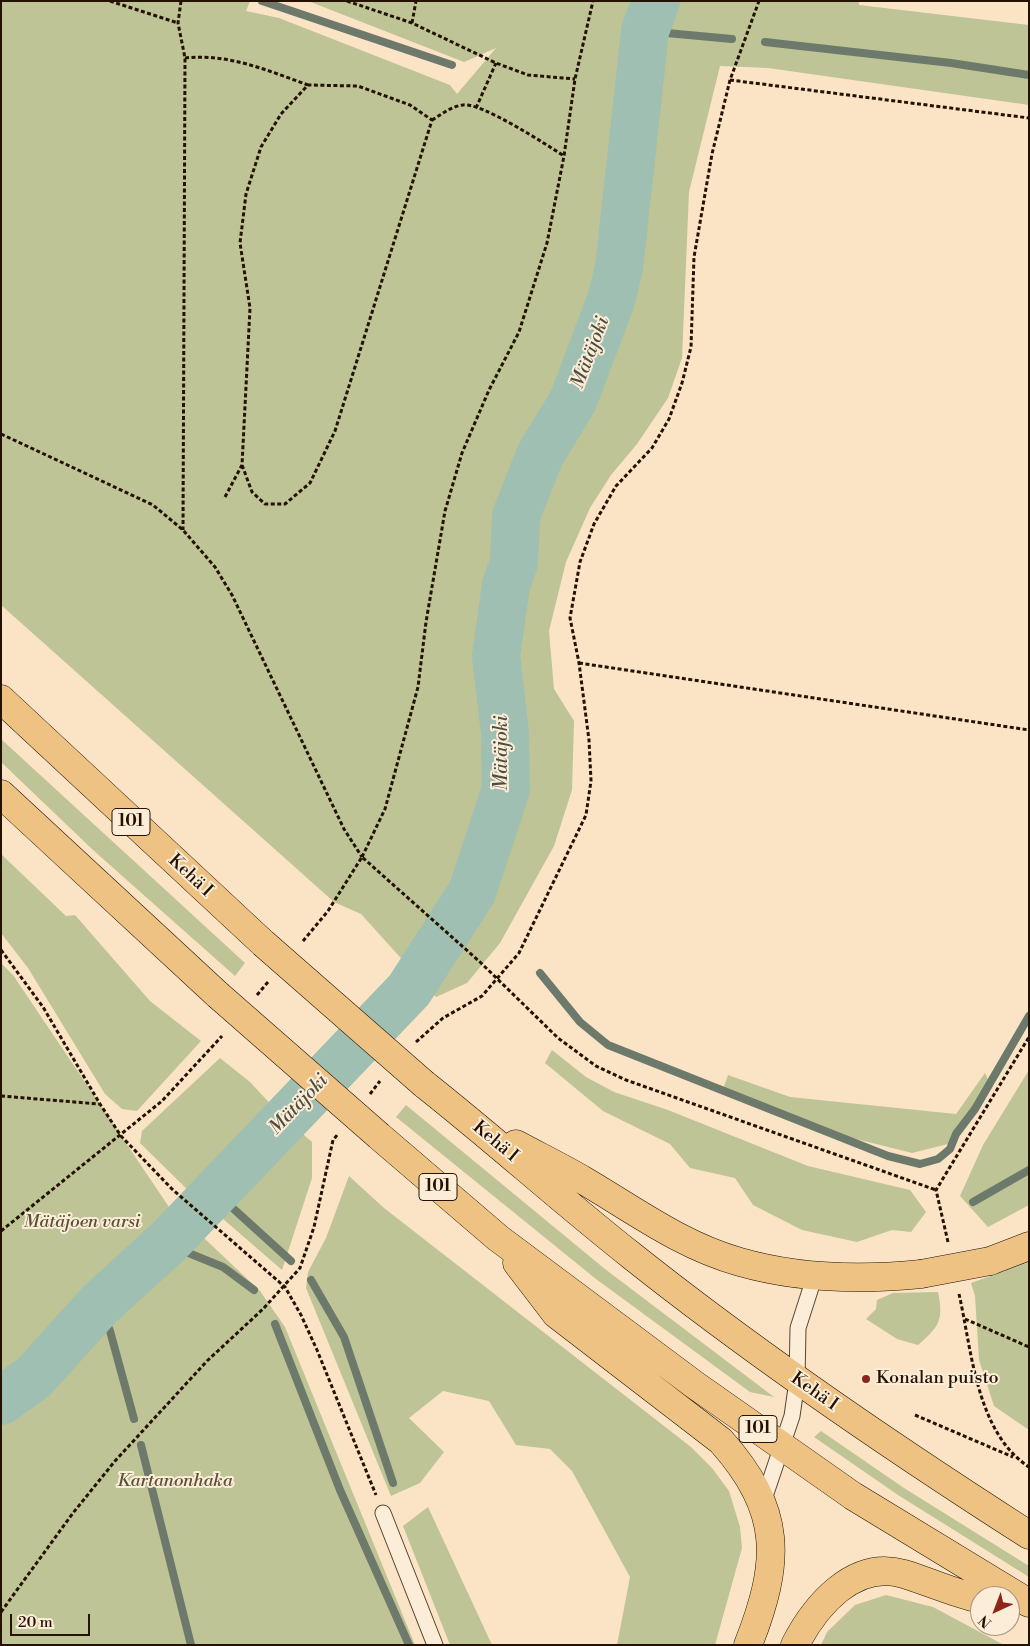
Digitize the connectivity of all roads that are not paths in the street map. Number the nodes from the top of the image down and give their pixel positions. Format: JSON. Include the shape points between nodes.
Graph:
{"nodes":[{"id":1,"x":1,"y":699,"type":"edge"},
{"id":2,"x":1,"y":794,"type":"edge"},
{"id":3,"x":465,"y":1116,"type":"junction"},
{"id":4,"x":498,"y":1238,"type":"junction"},
{"id":5,"x":1029,"y":1246,"type":"edge"},
{"id":6,"x":815,"y":1275,"type":"junction"},
{"id":7,"x":797,"y":1381,"type":"junction"},
{"id":8,"x":783,"y":1447,"type":"junction"},
{"id":9,"x":763,"y":1502,"type":"junction"},
{"id":10,"x":383,"y":1513,"type":"road end"},
{"id":11,"x":1029,"y":1535,"type":"edge"},
{"id":12,"x":970,"y":1597,"type":"edge"},
{"id":13,"x":1029,"y":1603,"type":"edge"},
{"id":14,"x":435,"y":1645,"type":"edge"},
{"id":15,"x":748,"y":1645,"type":"edge"},
{"id":16,"x":794,"y":1645,"type":"edge"}],
"edges":[{"from":1,"to":3,"type":"highway","name":"Kehä I","number":"101","bridge":true,"via":[[263,944]]},
{"from":2,"to":4,"type":"highway","number":"101","bridge":true,"via":[[218,995]]},
{"from":3,"to":6,"type":"highway","via":[[690,1243],[739,1262]]},
{"from":3,"to":7,"type":"highway","name":"Kehä I","number":"101","via":[[631,1256]]},
{"from":4,"to":8,"type":"highway","number":"101"},
{"from":4,"to":9,"type":"highway","via":[[556,1314],[721,1441],[739,1461]]},
{"from":5,"to":6,"type":"highway","bridge":true,"via":[[990,1261],[921,1274],[874,1278]]},
{"from":6,"to":7,"type":"lane","via":[[798,1328]]},
{"from":7,"to":8,"type":"lane"},
{"from":7,"to":11,"type":"highway","name":"Kehä I","number":"101","via":[[896,1450]]},
{"from":8,"to":9,"type":"lane"},
{"from":8,"to":13,"type":"highway","number":"101","via":[[861,1501]]},
{"from":9,"to":15,"type":"highway","via":[[770,1538],[768,1583]]},
{"from":10,"to":14,"type":"lane"},
{"from":12,"to":16,"type":"highway","via":[[902,1574],[882,1572],[860,1576],[837,1589],[820,1605]]}]}
